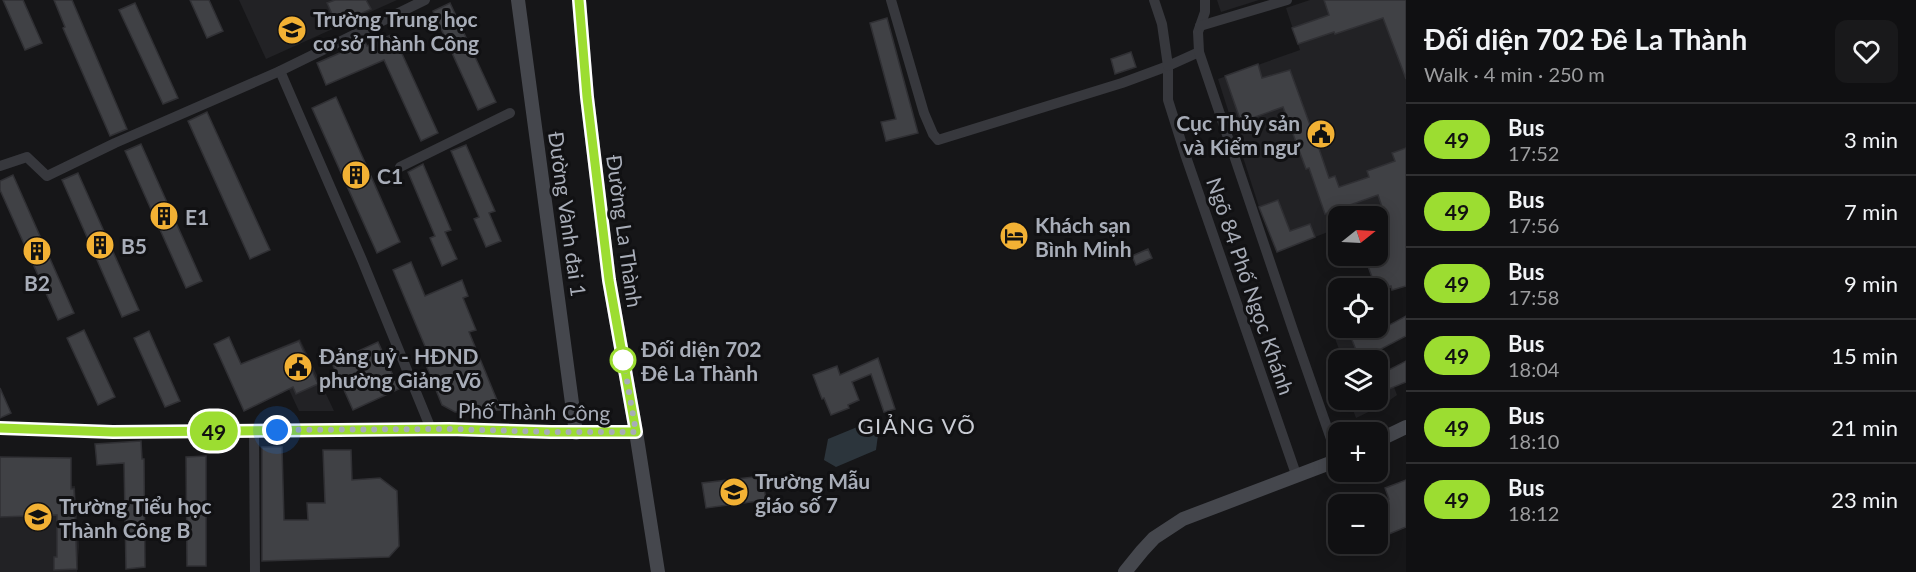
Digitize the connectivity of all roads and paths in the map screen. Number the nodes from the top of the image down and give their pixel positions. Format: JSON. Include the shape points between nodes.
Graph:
{"nodes":[{"id":1,"x":425,"y":0,"type":"edge"},
{"id":2,"x":518,"y":0,"type":"edge"},
{"id":3,"x":579,"y":0,"type":"edge"},
{"id":4,"x":891,"y":0,"type":"edge"},
{"id":5,"x":1154,"y":0,"type":"edge"},
{"id":6,"x":1205,"y":0,"type":"edge"},
{"id":7,"x":1287,"y":0,"type":"edge"},
{"id":8,"x":1200,"y":26,"type":"junction"},
{"id":9,"x":1199,"y":52,"type":"junction"},
{"id":10,"x":1168,"y":66,"type":"junction"},
{"id":11,"x":280,"y":71,"type":"junction"},
{"id":12,"x":510,"y":113,"type":"dead end"},
{"id":13,"x":0,"y":166,"type":"edge"},
{"id":14,"x":400,"y":167,"type":"dead end"},
{"id":15,"x":1406,"y":427,"type":"edge"},
{"id":16,"x":0,"y":428,"type":"edge"},
{"id":17,"x":431,"y":429,"type":"junction"},
{"id":18,"x":254,"y":430,"type":"junction"},
{"id":19,"x":1328,"y":430,"type":"edge"},
{"id":20,"x":636,"y":432,"type":"junction"},
{"id":21,"x":576,"y":433,"type":"junction"},
{"id":22,"x":1388,"y":436,"type":"edge"},
{"id":23,"x":1328,"y":463,"type":"edge"},
{"id":24,"x":1297,"y":477,"type":"junction"},
{"id":25,"x":255,"y":572,"type":"edge"},
{"id":26,"x":658,"y":572,"type":"edge"},
{"id":27,"x":1125,"y":572,"type":"edge"}],
"edges":[{"from":1,"to":11,"type":"street"},
{"from":2,"to":21,"type":"street","name":"Đường Vành đai 1"},
{"from":3,"to":20,"type":"street","name":"Đường La Thành","via":[[609,280]]},
{"from":4,"to":10,"type":"street","via":[[924,113],[938,140]]},
{"from":5,"to":10,"type":"street","name":"Ngõ 84 Phố Ngọc Khánh"},
{"from":6,"to":8,"type":"street"},
{"from":7,"to":8,"type":"street"},
{"from":8,"to":9,"type":"street"},
{"from":9,"to":10,"type":"street"},
{"from":9,"to":19,"type":"street"},
{"from":10,"to":24,"type":"street","name":"Ngõ 84 Phố Ngọc Khánh","via":[[1168,100]]},
{"from":11,"to":13,"type":"street","via":[[47,176],[27,157]]},
{"from":11,"to":17,"type":"street"},
{"from":12,"to":14,"type":"street"},
{"from":15,"to":22,"type":"street"},
{"from":16,"to":18,"type":"street","name":"Phố Thành Công","via":[[113,432]]},
{"from":17,"to":18,"type":"street","name":"Phố Thành Công"},
{"from":17,"to":21,"type":"street","name":"Phố Thành Công"},
{"from":18,"to":25,"type":"street"},
{"from":20,"to":21,"type":"street","name":"Phố Thành Công"},
{"from":20,"to":26,"type":"street","name":"Đường La Thành"},
{"from":23,"to":24,"type":"street"},
{"from":24,"to":27,"type":"street","via":[[1175,523],[1154,538]]}]}
